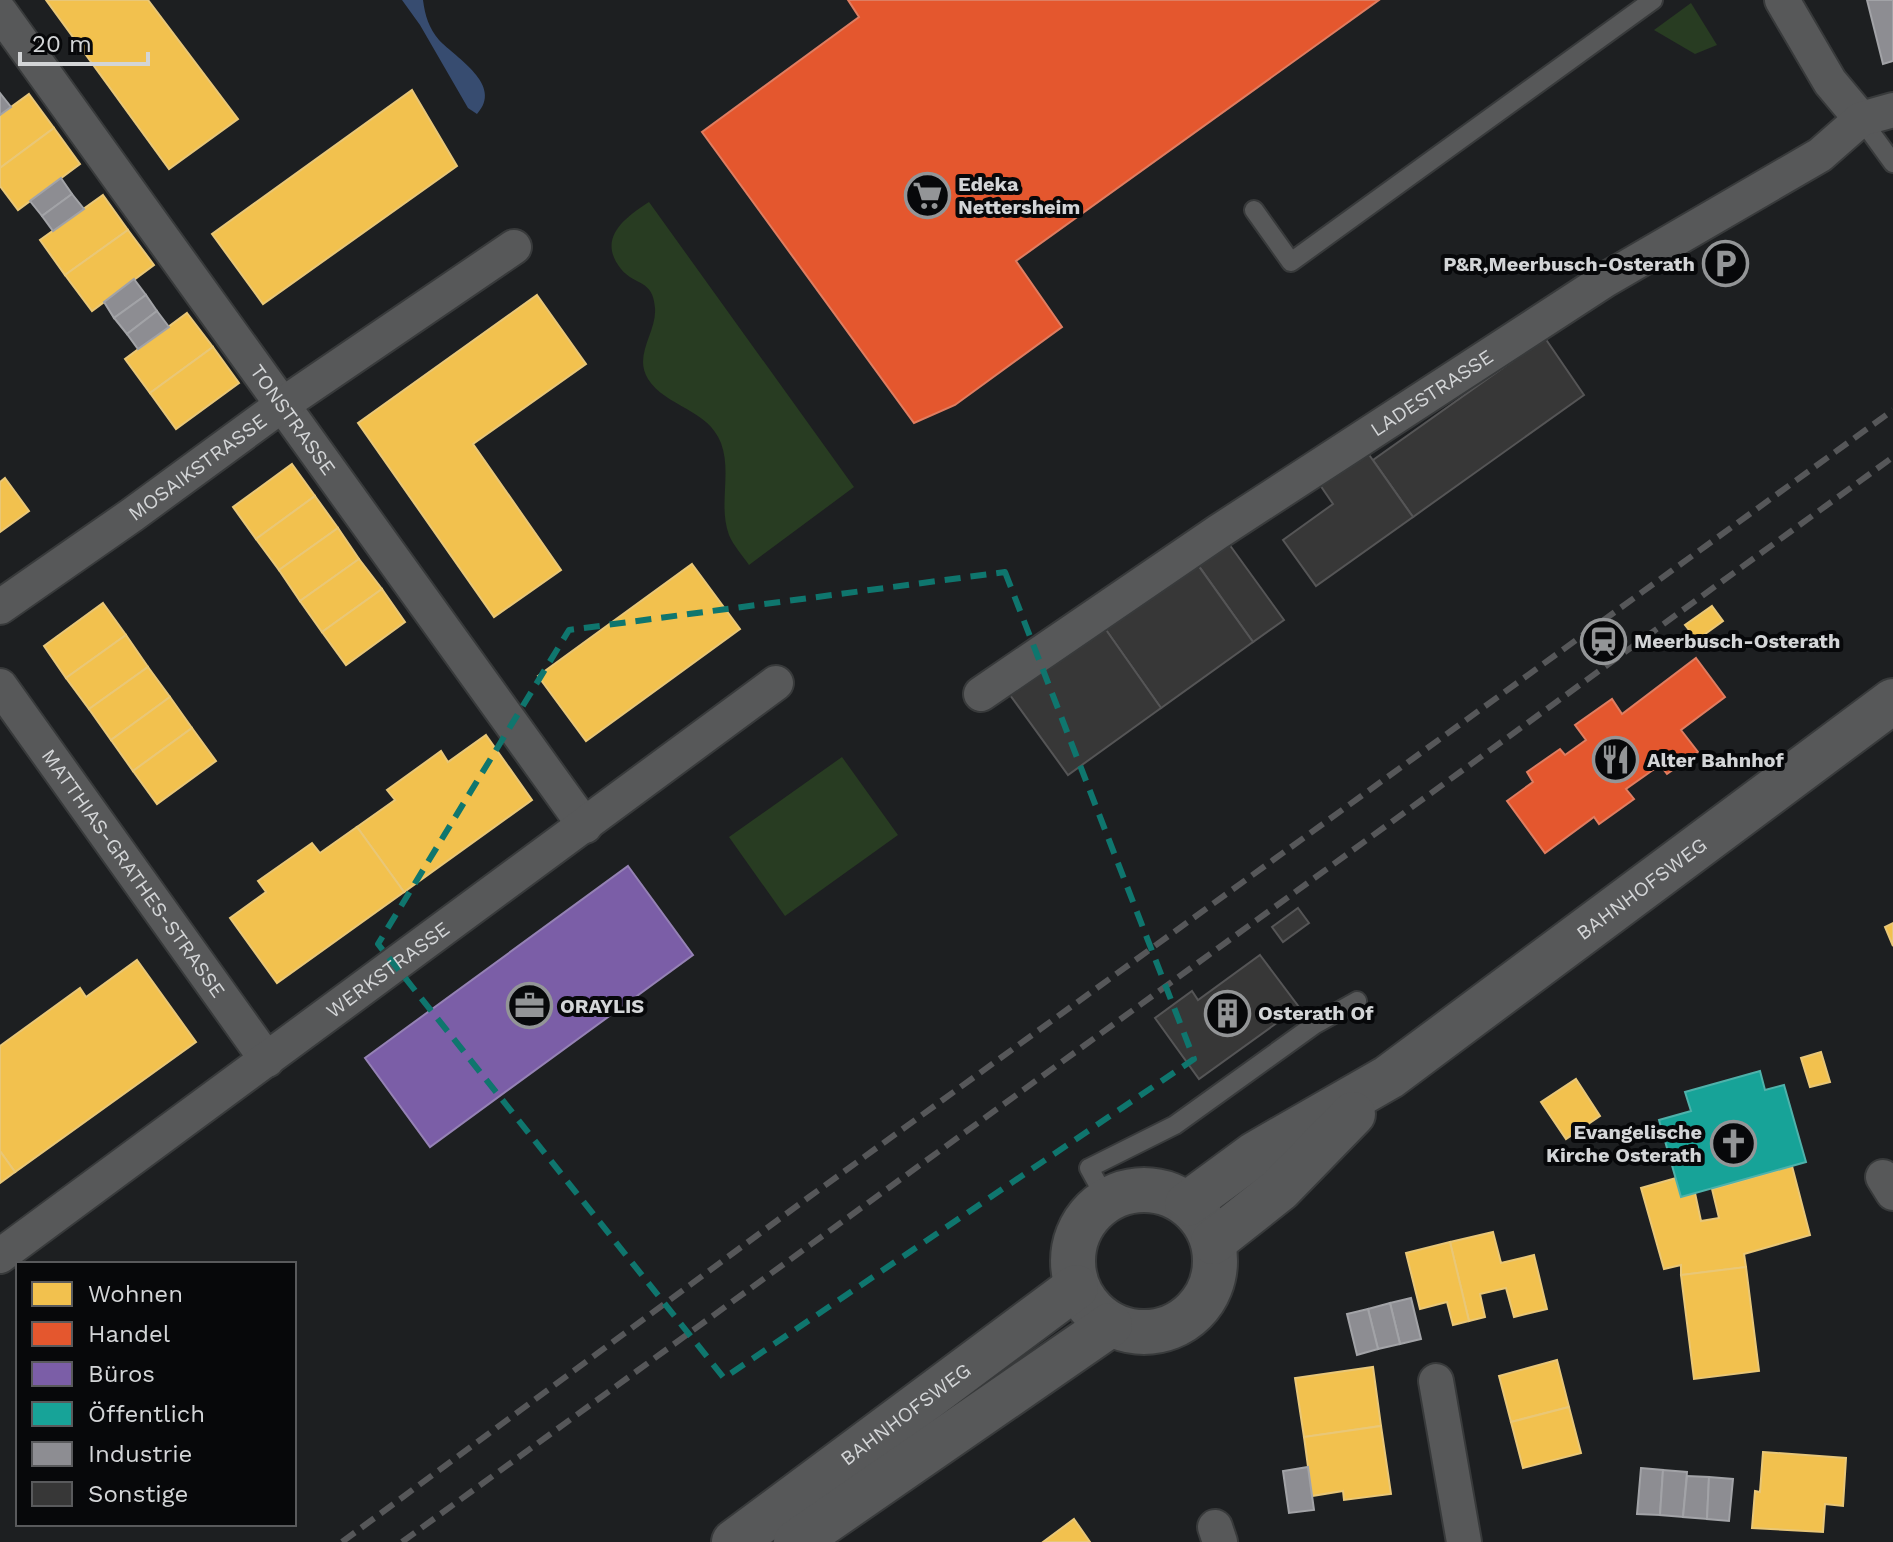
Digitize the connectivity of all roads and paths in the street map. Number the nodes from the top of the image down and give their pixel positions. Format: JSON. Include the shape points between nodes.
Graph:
{"nodes":[{"id":1,"x":1653,"y":0,"type":"edge"},
{"id":2,"x":1782,"y":0,"type":"edge"},
{"id":3,"x":0,"y":12,"type":"edge"},
{"id":4,"x":1877,"y":114,"type":"edge"},
{"id":5,"x":1893,"y":163,"type":"edge"},
{"id":6,"x":1254,"y":210,"type":"dead end"},
{"id":7,"x":514,"y":247,"type":"dead end"},
{"id":8,"x":282,"y":405,"type":"junction"},
{"id":9,"x":0,"y":607,"type":"edge"},
{"id":10,"x":776,"y":683,"type":"dead end"},
{"id":11,"x":0,"y":686,"type":"edge"},
{"id":12,"x":981,"y":694,"type":"dead end"},
{"id":13,"x":1893,"y":701,"type":"edge"},
{"id":14,"x":585,"y":826,"type":"junction"},
{"id":15,"x":1357,"y":1001,"type":"dead end"},
{"id":16,"x":267,"y":1060,"type":"junction"},
{"id":17,"x":1389,"y":1077,"type":"junction"},
{"id":18,"x":1106,"y":1199,"type":"junction"},
{"id":19,"x":1187,"y":1204,"type":"junction"},
{"id":20,"x":1213,"y":1242,"type":"junction"},
{"id":21,"x":0,"y":1256,"type":"edge"},
{"id":22,"x":1076,"y":1287,"type":"junction"},
{"id":23,"x":1110,"y":1325,"type":"junction"},
{"id":24,"x":1436,"y":1381,"type":"dead end"},
{"id":25,"x":734,"y":1542,"type":"edge"},
{"id":26,"x":796,"y":1542,"type":"edge"},
{"id":27,"x":1464,"y":1542,"type":"edge"}],
"edges":[{"from":1,"to":6,"type":"lane","via":[[1291,262]]},
{"from":2,"to":4,"type":"street","via":[[1830,82]]},
{"from":3,"to":8,"type":"street","name":"TONSTRASSE"},
{"from":4,"to":5,"type":"lane"},
{"from":4,"to":12,"type":"street","name":"LADESTRASSE","via":[[1820,155],[1578,298]]},
{"from":7,"to":8,"type":"street","name":"MOSAIKSTRASSE"},
{"from":8,"to":9,"type":"street","name":"MOSAIKSTRASSE"},
{"from":8,"to":14,"type":"street","name":"TONSTRASSE"},
{"from":10,"to":14,"type":"street","name":"WERKSTRASSE"},
{"from":11,"to":16,"type":"street","name":"MATTHIAS-GRATHES-STRASSE"},
{"from":13,"to":17,"type":"main road","name":"BAHNHOFSWEG"},
{"from":14,"to":16,"type":"street","name":"WERKSTRASSE"},
{"from":15,"to":18,"type":"lane","via":[[1314,1025],[1175,1125],[1089,1168]]},
{"from":16,"to":21,"type":"street","name":"WERKSTRASSE"},
{"from":17,"to":19,"type":"main road","name":"BAHNHOFSWEG","via":[[1255,1154]]},
{"from":17,"to":20,"type":"main road","name":"BAHNHOFSWEG","via":[[1280,1189]]},
{"from":18,"to":19,"type":"main road","via":[[1140,1189],[1173,1195]]},
{"from":18,"to":22,"type":"main road","via":[[1082,1223],[1072,1254]]},
{"from":19,"to":20,"type":"main road"},
{"from":20,"to":23,"type":"main road","via":[[1209,1289],[1179,1323],[1156,1332]]},
{"from":22,"to":23,"type":"main road"},
{"from":22,"to":25,"type":"main road","name":"BAHNHOFSWEG"},
{"from":23,"to":26,"type":"main road","name":"BAHNHOFSWEG"},
{"from":24,"to":27,"type":"street"}]}
